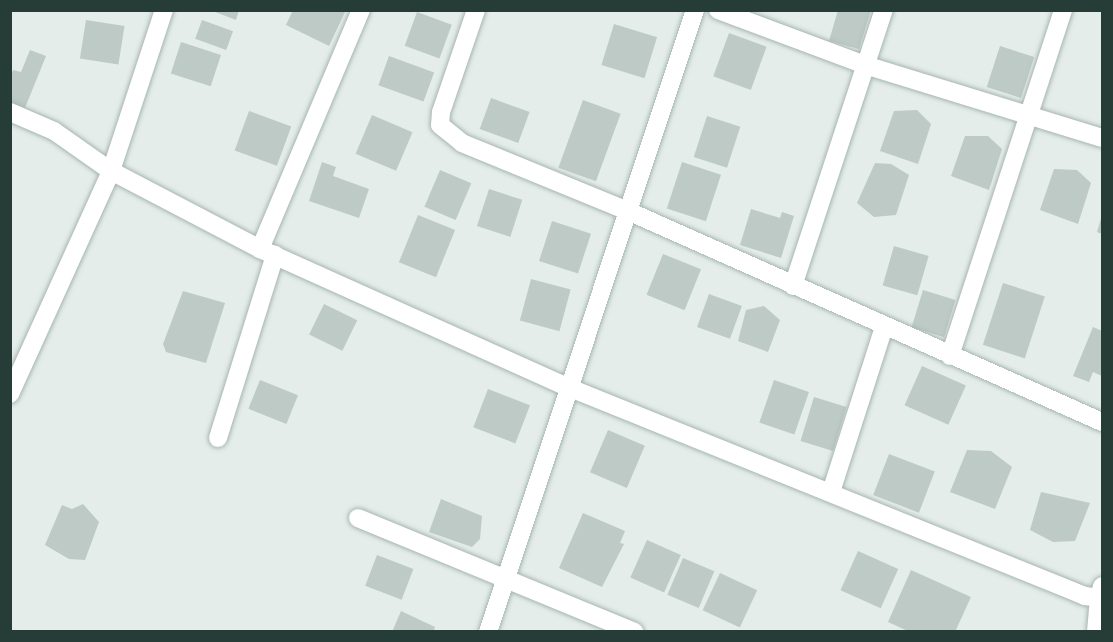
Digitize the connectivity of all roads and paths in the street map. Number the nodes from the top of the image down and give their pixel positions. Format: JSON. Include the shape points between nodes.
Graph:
{"nodes":[{"id":1,"x":164,"y":10,"type":"edge"},
{"id":2,"x":362,"y":10,"type":"edge"},
{"id":3,"x":476,"y":10,"type":"edge"},
{"id":4,"x":695,"y":10,"type":"edge"},
{"id":5,"x":718,"y":10,"type":"edge"},
{"id":6,"x":884,"y":10,"type":"edge"},
{"id":7,"x":1063,"y":10,"type":"edge"},
{"id":8,"x":865,"y":65,"type":"junction"},
{"id":9,"x":10,"y":112,"type":"edge"},
{"id":10,"x":1030,"y":116,"type":"junction"},
{"id":11,"x":1102,"y":138,"type":"edge"},
{"id":12,"x":111,"y":171,"type":"junction"},
{"id":13,"x":628,"y":211,"type":"junction"},
{"id":14,"x":268,"y":252,"type":"junction"},
{"id":15,"x":793,"y":286,"type":"junction"},
{"id":16,"x":884,"y":327,"type":"junction"},
{"id":17,"x":950,"y":356,"type":"junction"},
{"id":18,"x":570,"y":388,"type":"junction"},
{"id":19,"x":10,"y":394,"type":"edge"},
{"id":20,"x":1102,"y":422,"type":"edge"},
{"id":21,"x":218,"y":438,"type":"dead end"},
{"id":22,"x":831,"y":492,"type":"junction"},
{"id":23,"x":358,"y":518,"type":"dead end"},
{"id":24,"x":507,"y":579,"type":"junction"},
{"id":25,"x":1101,"y":592,"type":"edge"},
{"id":26,"x":488,"y":632,"type":"edge"},
{"id":27,"x":634,"y":632,"type":"edge"},
{"id":28,"x":1096,"y":632,"type":"edge"}],
"edges":[{"from":1,"to":12,"type":"street"},
{"from":2,"to":14,"type":"street"},
{"from":3,"to":13,"type":"street","via":[[440,125],[462,143]]},
{"from":4,"to":13,"type":"street"},
{"from":5,"to":8,"type":"street"},
{"from":6,"to":8,"type":"street"},
{"from":7,"to":10,"type":"street"},
{"from":8,"to":10,"type":"street"},
{"from":8,"to":15,"type":"street"},
{"from":9,"to":12,"type":"street","via":[[54,131]]},
{"from":10,"to":11,"type":"street"},
{"from":10,"to":17,"type":"street"},
{"from":12,"to":14,"type":"street"},
{"from":12,"to":19,"type":"street"},
{"from":13,"to":15,"type":"street"},
{"from":13,"to":18,"type":"street"},
{"from":14,"to":18,"type":"street"},
{"from":14,"to":21,"type":"street"},
{"from":15,"to":16,"type":"street"},
{"from":16,"to":17,"type":"street"},
{"from":16,"to":22,"type":"street"},
{"from":17,"to":20,"type":"street"},
{"from":18,"to":22,"type":"street"},
{"from":18,"to":24,"type":"street"},
{"from":22,"to":25,"type":"street","via":[[954,546]]},
{"from":23,"to":24,"type":"street"},
{"from":24,"to":26,"type":"street"},
{"from":24,"to":27,"type":"street"},
{"from":25,"to":28,"type":"street"}]}
